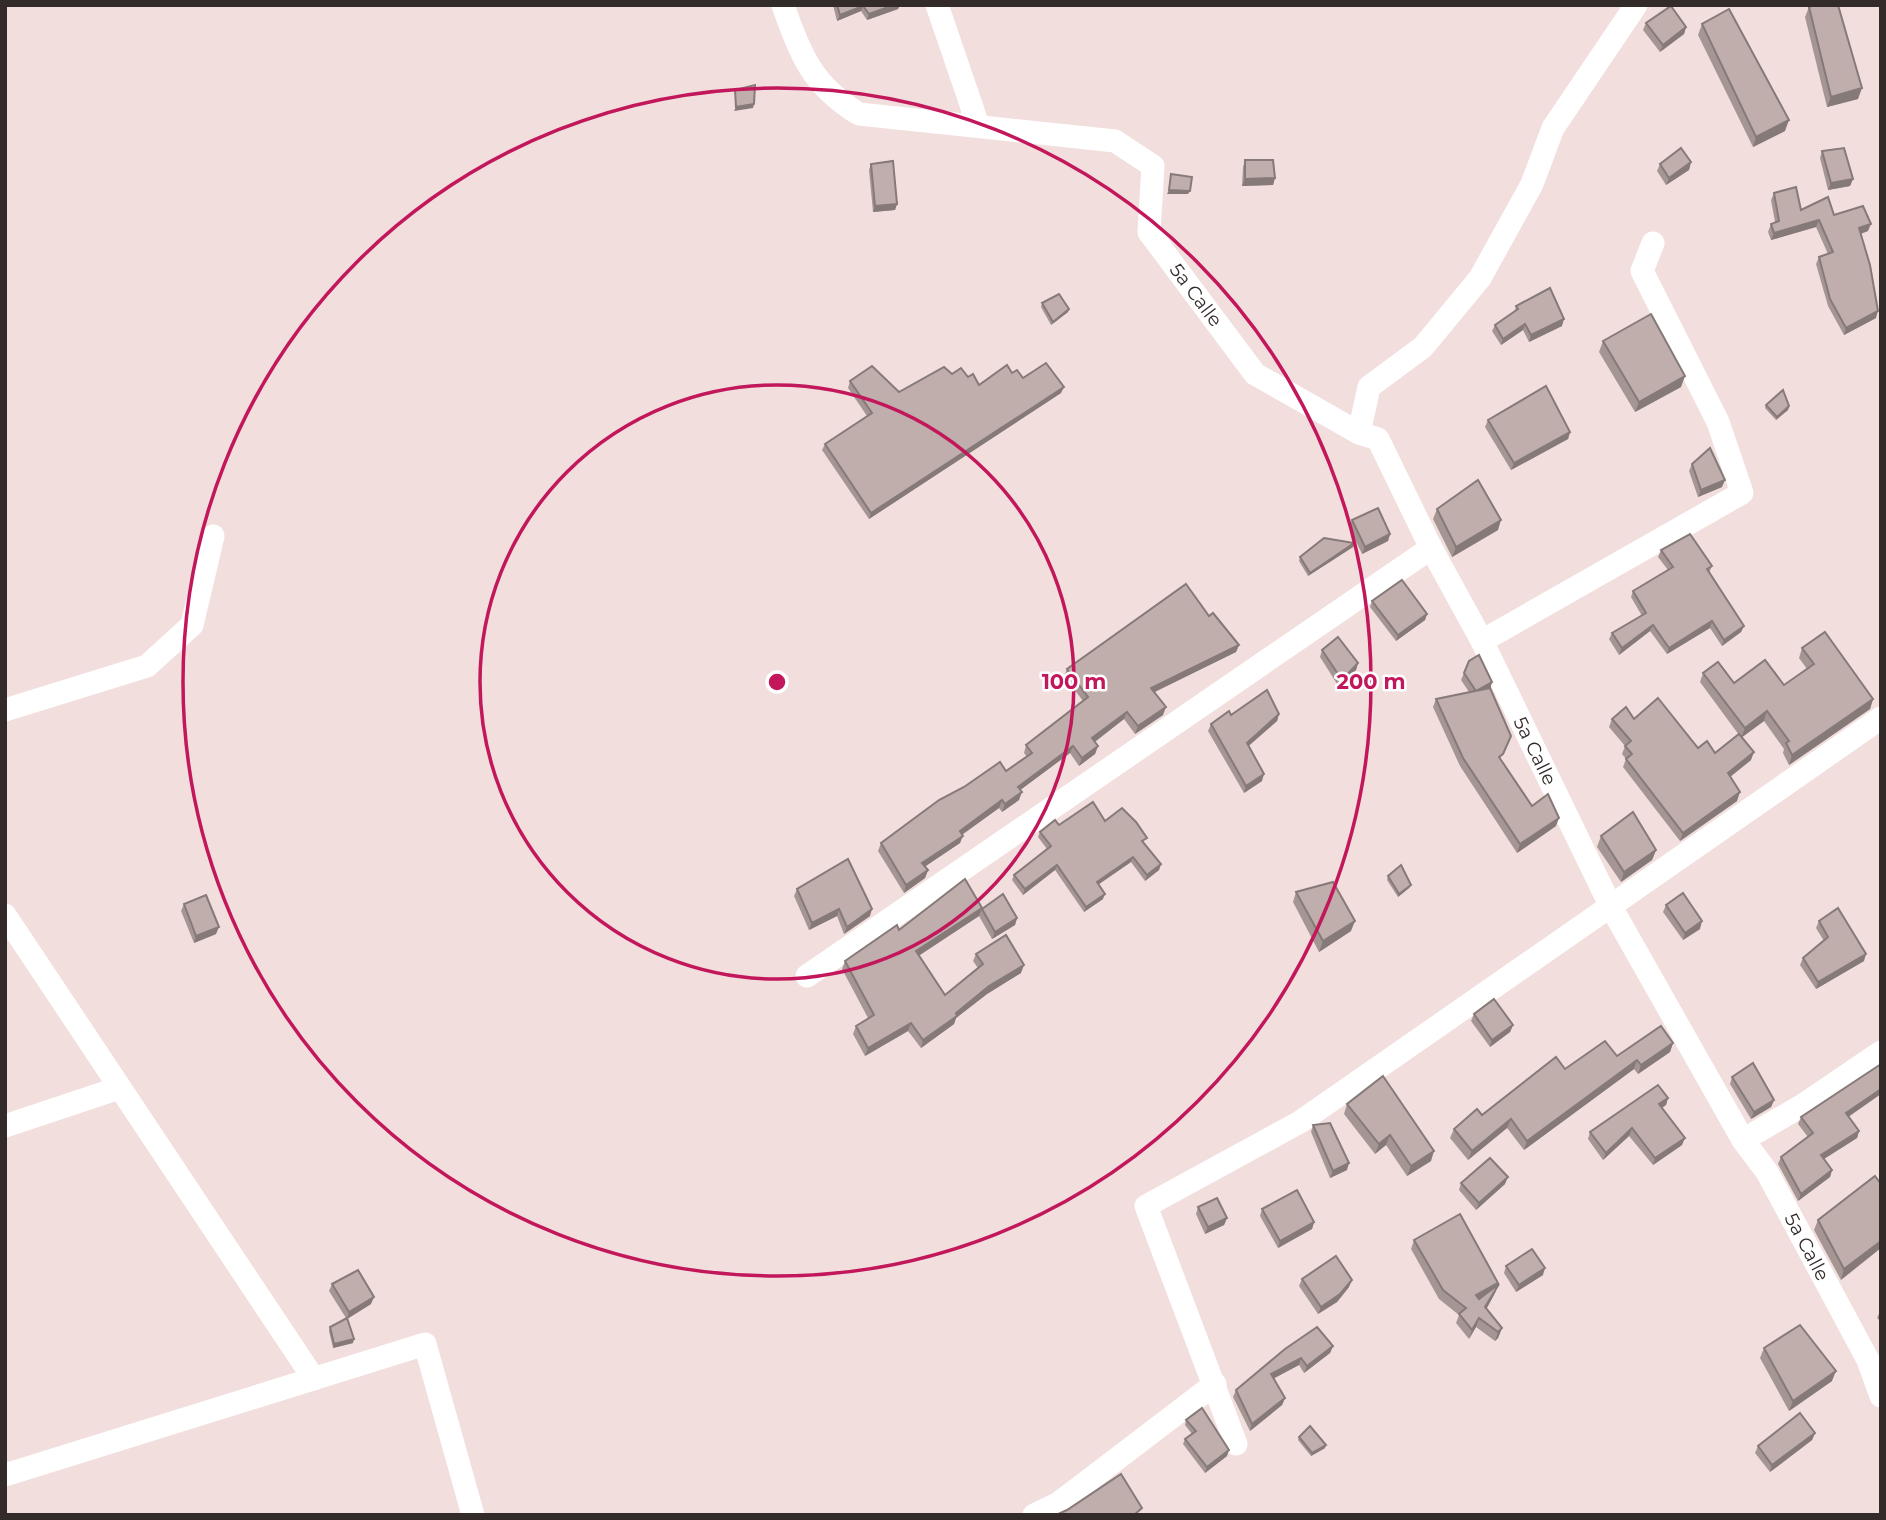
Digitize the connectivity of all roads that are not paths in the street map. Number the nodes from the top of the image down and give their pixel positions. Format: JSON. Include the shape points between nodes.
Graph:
{"nodes":[{"id":1,"x":783,"y":5,"type":"edge"},
{"id":2,"x":937,"y":5,"type":"edge"},
{"id":3,"x":1636,"y":5,"type":"edge"},
{"id":4,"x":978,"y":125,"type":"junction"},
{"id":5,"x":1653,"y":243,"type":"dead end"},
{"id":6,"x":1359,"y":433,"type":"junction"},
{"id":7,"x":213,"y":536,"type":"dead end"},
{"id":8,"x":1431,"y":548,"type":"junction"},
{"id":9,"x":1482,"y":641,"type":"junction"},
{"id":10,"x":5,"y":710,"type":"edge"},
{"id":11,"x":1881,"y":718,"type":"edge"},
{"id":12,"x":1611,"y":907,"type":"junction"},
{"id":13,"x":5,"y":915,"type":"edge"},
{"id":14,"x":807,"y":976,"type":"dead end"},
{"id":15,"x":1881,"y":1052,"type":"edge"},
{"id":16,"x":119,"y":1088,"type":"junction"},
{"id":17,"x":5,"y":1126,"type":"edge"},
{"id":18,"x":1744,"y":1140,"type":"junction"},
{"id":19,"x":1874,"y":1356,"type":"edge"},
{"id":20,"x":314,"y":1379,"type":"junction"},
{"id":21,"x":1215,"y":1384,"type":"junction"},
{"id":22,"x":1881,"y":1396,"type":"edge"},
{"id":23,"x":1236,"y":1444,"type":"dead end"},
{"id":24,"x":5,"y":1475,"type":"edge"},
{"id":25,"x":473,"y":1515,"type":"edge"},
{"id":26,"x":1034,"y":1515,"type":"edge"}],
"edges":[{"from":1,"to":4,"type":"street","via":[[798,51],[832,97],[859,114]]},
{"from":2,"to":4,"type":"street"},
{"from":3,"to":6,"type":"street","via":[[1553,128],[1532,184],[1480,278],[1423,347],[1369,387]]},
{"from":4,"to":6,"type":"street","name":"5a Calle","via":[[1115,141],[1153,166],[1149,232],[1255,374]]},
{"from":5,"to":9,"type":"street","via":[[1642,271],[1718,422],[1742,493]]},
{"from":6,"to":8,"type":"street","name":"5a Calle","via":[[1378,439]]},
{"from":7,"to":10,"type":"street","via":[[192,625],[147,666]]},
{"from":8,"to":9,"type":"street","name":"5a Calle"},
{"from":8,"to":14,"type":"street"},
{"from":9,"to":12,"type":"street","name":"5a Calle"},
{"from":11,"to":12,"type":"street"},
{"from":12,"to":18,"type":"street","name":"5a Calle"},
{"from":12,"to":21,"type":"street","via":[[1300,1122],[1146,1206]]},
{"from":13,"to":16,"type":"street"},
{"from":15,"to":18,"type":"street"},
{"from":16,"to":17,"type":"street"},
{"from":16,"to":20,"type":"street"},
{"from":18,"to":19,"type":"street","name":"5a Calle"},
{"from":19,"to":22,"type":"street","name":"5a Calle"},
{"from":20,"to":24,"type":"street"},
{"from":20,"to":25,"type":"street","via":[[425,1345]]},
{"from":21,"to":23,"type":"street"},
{"from":21,"to":26,"type":"street","via":[[1059,1503]]}]}
